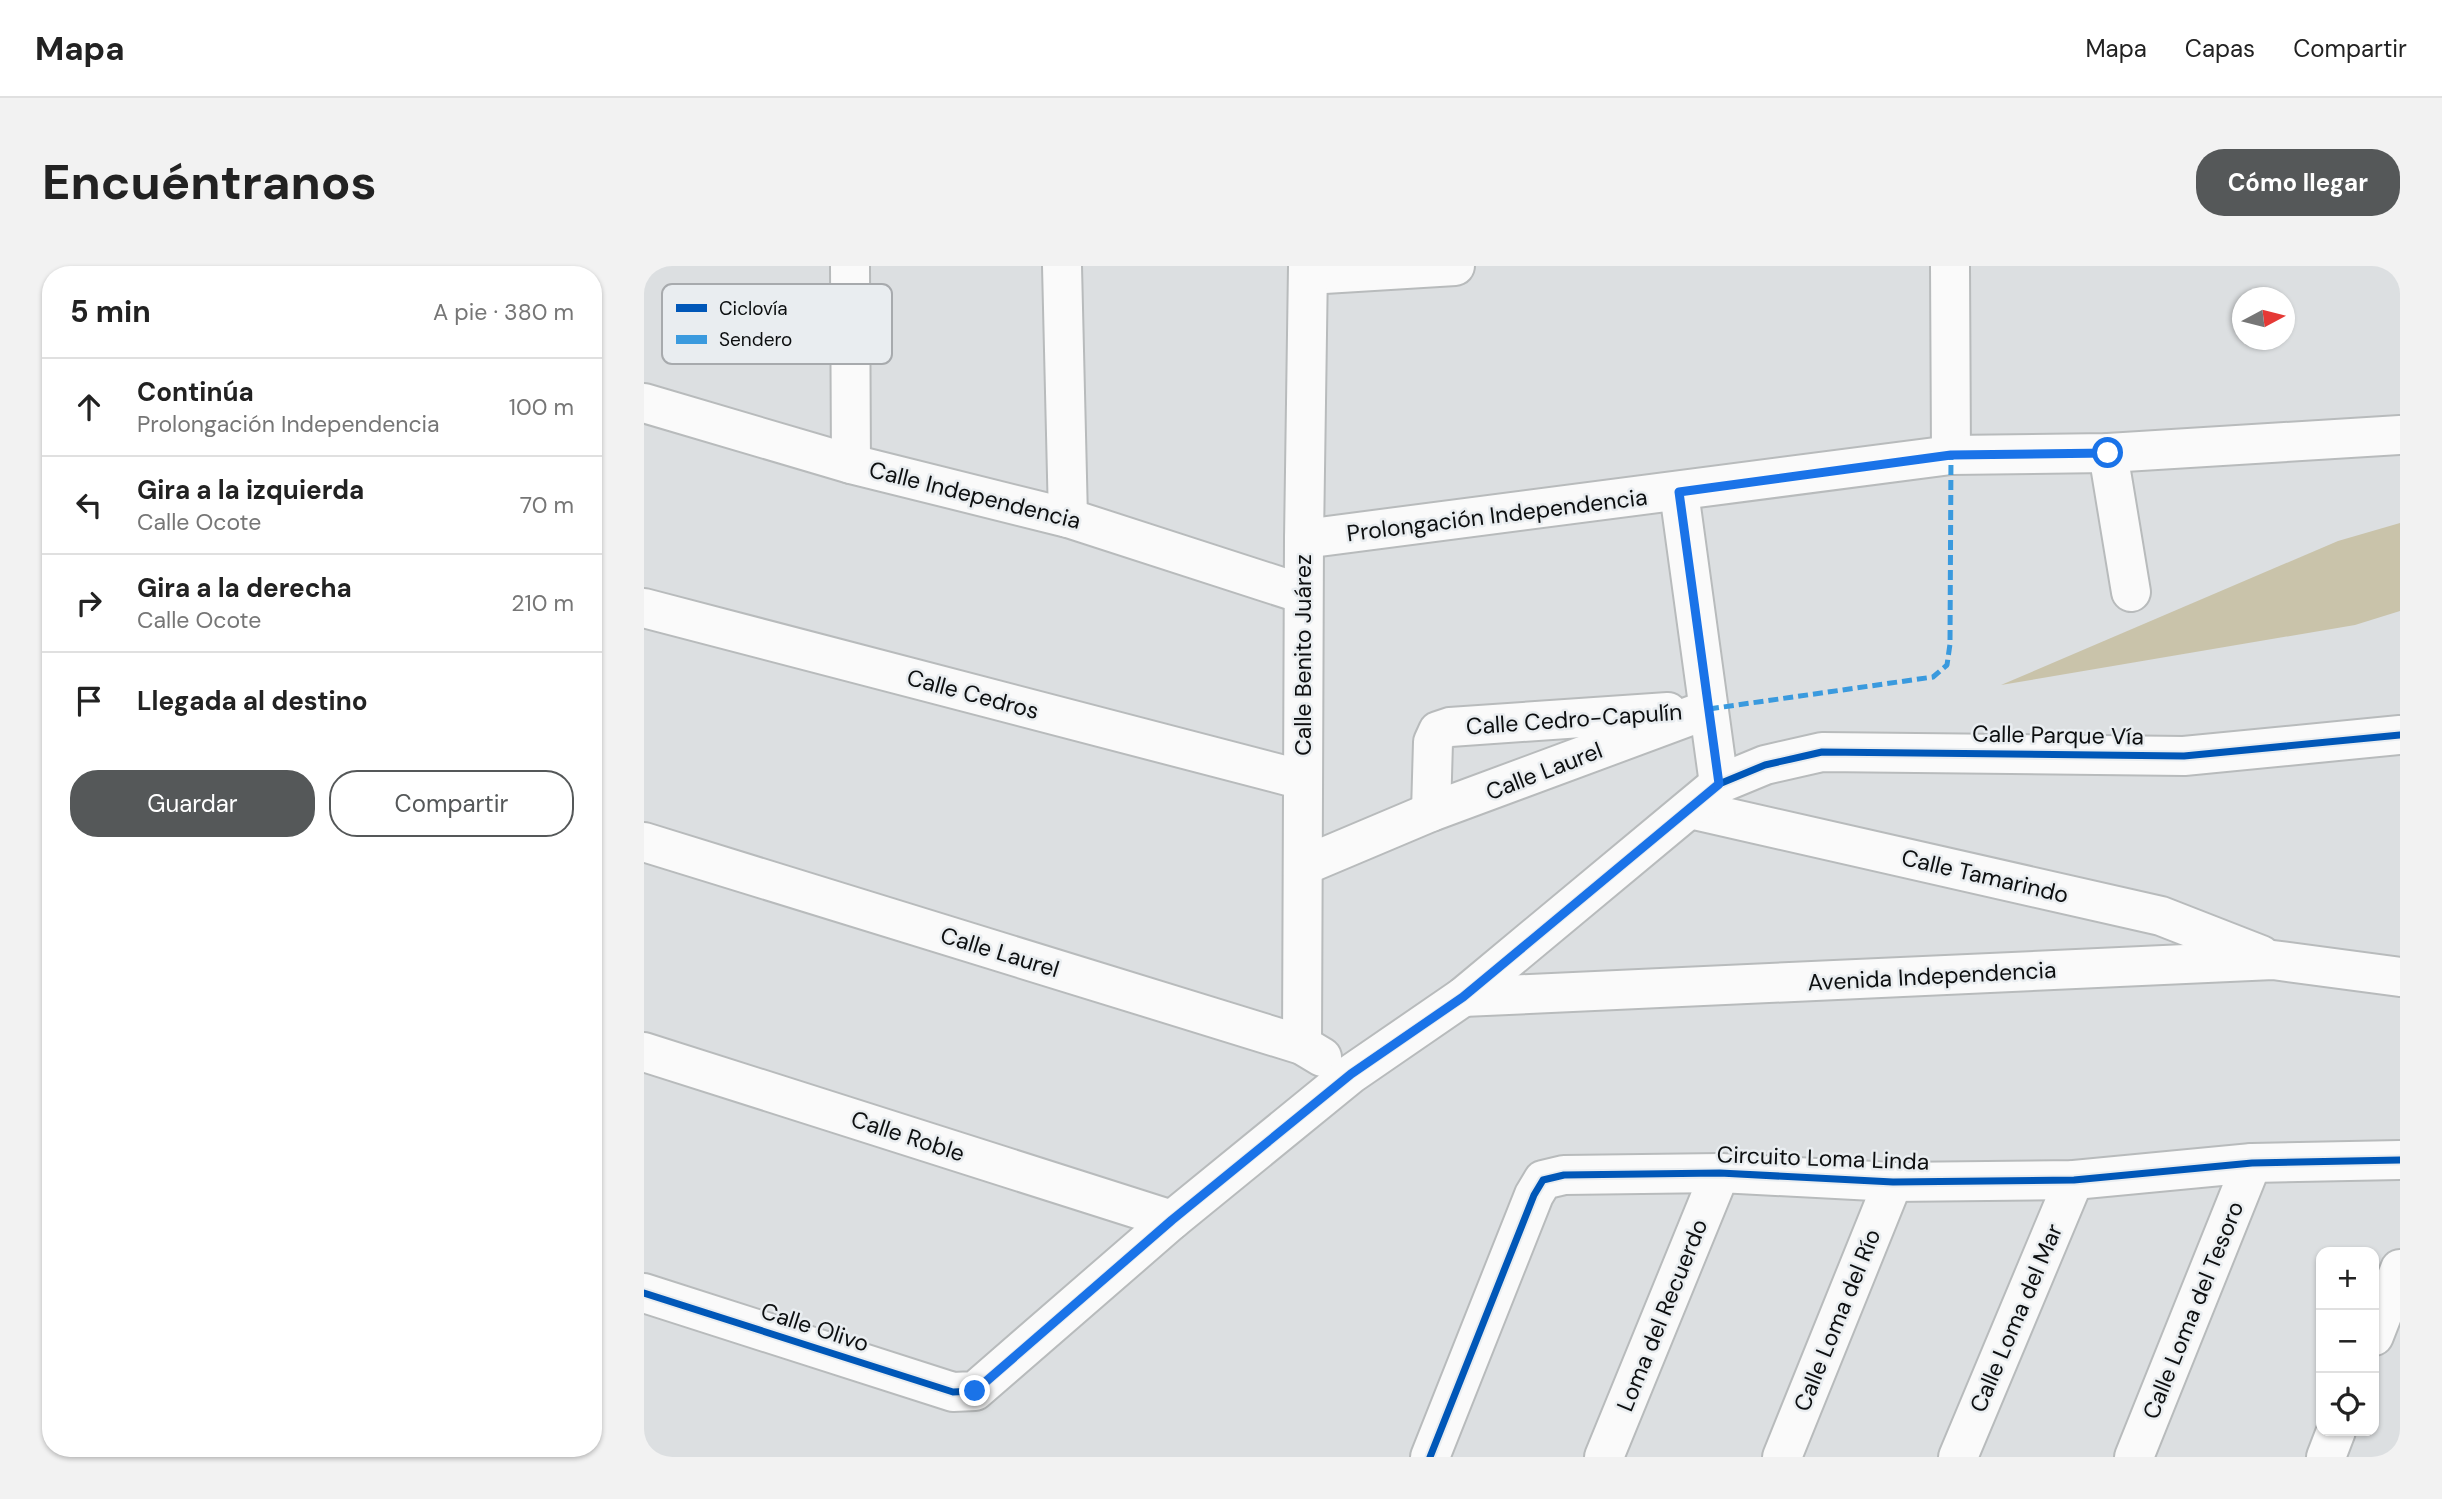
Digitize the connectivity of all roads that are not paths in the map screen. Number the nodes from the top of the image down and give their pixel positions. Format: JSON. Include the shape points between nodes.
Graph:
{"nodes":[{"id":1,"x":850,"y":266,"type":"edge"},
{"id":2,"x":1062,"y":266,"type":"edge"},
{"id":3,"x":1455,"y":266,"type":"edge"},
{"id":4,"x":1950,"y":266,"type":"edge"},
{"id":5,"x":1308,"y":271,"type":"edge"},
{"id":6,"x":850,"y":284,"type":"edge"},
{"id":7,"x":850,"y":364,"type":"edge"},
{"id":8,"x":644,"y":403,"type":"edge"},
{"id":9,"x":2400,"y":435,"type":"edge"},
{"id":10,"x":2108,"y":453,"type":"junction"},
{"id":11,"x":1951,"y":455,"type":"junction"},
{"id":12,"x":851,"y":464,"type":"junction"},
{"id":13,"x":1679,"y":492,"type":"junction"},
{"id":14,"x":1068,"y":518,"type":"junction"},
{"id":15,"x":1304,"y":539,"type":"junction"},
{"id":16,"x":2131,"y":592,"type":"dead end"},
{"id":17,"x":1303,"y":594,"type":"junction"},
{"id":18,"x":644,"y":608,"type":"edge"},
{"id":19,"x":1709,"y":709,"type":"junction"},
{"id":20,"x":2400,"y":735,"type":"edge"},
{"id":21,"x":1303,"y":780,"type":"junction"},
{"id":22,"x":1719,"y":784,"type":"junction"},
{"id":23,"x":1690,"y":809,"type":"junction"},
{"id":24,"x":1431,"y":812,"type":"junction"},
{"id":25,"x":644,"y":842,"type":"edge"},
{"id":26,"x":1303,"y":866,"type":"junction"},
{"id":27,"x":2273,"y":960,"type":"junction"},
{"id":28,"x":2400,"y":977,"type":"edge"},
{"id":29,"x":1463,"y":997,"type":"junction"},
{"id":30,"x":1302,"y":1045,"type":"junction"},
{"id":31,"x":644,"y":1052,"type":"edge"},
{"id":32,"x":1351,"y":1074,"type":"junction"},
{"id":33,"x":2400,"y":1160,"type":"edge"},
{"id":34,"x":2252,"y":1163,"type":"junction"},
{"id":35,"x":1720,"y":1173,"type":"junction"},
{"id":36,"x":2074,"y":1180,"type":"junction"},
{"id":37,"x":1893,"y":1182,"type":"junction"},
{"id":38,"x":1172,"y":1220,"type":"junction"},
{"id":39,"x":2396,"y":1292,"type":"edge"},
{"id":40,"x":644,"y":1293,"type":"edge"},
{"id":41,"x":2379,"y":1326,"type":"edge"},
{"id":42,"x":975,"y":1391,"type":"joint"},
{"id":43,"x":2334,"y":1436,"type":"edge"},
{"id":44,"x":1430,"y":1457,"type":"edge"},
{"id":45,"x":1604,"y":1457,"type":"edge"},
{"id":46,"x":1782,"y":1457,"type":"edge"},
{"id":47,"x":1958,"y":1457,"type":"edge"},
{"id":48,"x":2134,"y":1457,"type":"edge"},
{"id":49,"x":2326,"y":1457,"type":"edge"}],
"edges":[{"from":1,"to":6,"type":"street"},
{"from":2,"to":14,"type":"street"},
{"from":3,"to":5,"type":"street"},
{"from":4,"to":11,"type":"street"},
{"from":5,"to":15,"type":"street","name":"Calle Benito Juárez"},
{"from":7,"to":12,"type":"street"},
{"from":8,"to":12,"type":"street","name":"Calle Independencia"},
{"from":9,"to":10,"type":"street","name":"Prolongación Independencia"},
{"from":10,"to":11,"type":"street","name":"Prolongación Independencia"},
{"from":10,"to":16,"type":"street"},
{"from":11,"to":13,"type":"street","name":"Prolongación Independencia"},
{"from":12,"to":14,"type":"street","name":"Calle Independencia"},
{"from":13,"to":15,"type":"street","name":"Prolongación Independencia"},
{"from":13,"to":19,"type":"street"},
{"from":14,"to":17,"type":"street","name":"Calle Independencia"},
{"from":15,"to":17,"type":"street","name":"Calle Benito Juárez"},
{"from":17,"to":21,"type":"street","name":"Calle Benito Juárez"},
{"from":18,"to":21,"type":"street","name":"Calle Cedros"},
{"from":19,"to":22,"type":"street"},
{"from":19,"to":24,"type":"street","name":"Calle Laurel"},
{"from":19,"to":24,"type":"street","name":"Calle Cedro-Capulín","via":[[1438,731],[1433,742]]},
{"from":20,"to":22,"type":"street","name":"Calle Parque Vía","via":[[2184,755],[1822,752],[1765,765]]},
{"from":21,"to":26,"type":"street","name":"Calle Benito Juárez"},
{"from":22,"to":23,"type":"street","name":"Calle Parque Vía"},
{"from":23,"to":27,"type":"street","name":"Calle Tamarindo","via":[[2161,916]]},
{"from":23,"to":29,"type":"street","name":"Calle Parque Vía"},
{"from":24,"to":26,"type":"street","name":"Calle Laurel"},
{"from":25,"to":30,"type":"street","name":"Calle Laurel"},
{"from":26,"to":30,"type":"street","name":"Calle Benito Juárez"},
{"from":27,"to":28,"type":"street","name":"Avenida Independencia"},
{"from":27,"to":29,"type":"street","name":"Avenida Independencia"},
{"from":29,"to":32,"type":"street","name":"Calle Parque Vía"},
{"from":30,"to":32,"type":"street","name":"Calle Laurel"},
{"from":31,"to":38,"type":"street","name":"Calle Roble"},
{"from":32,"to":38,"type":"street","name":"Calle Parque Vía"},
{"from":33,"to":34,"type":"street","name":"Circuito Loma Linda"},
{"from":34,"to":36,"type":"street","name":"Circuito Loma Linda"},
{"from":34,"to":48,"type":"street","name":"Calle Loma del Tesoro"},
{"from":35,"to":37,"type":"street","name":"Circuito Loma Linda"},
{"from":35,"to":44,"type":"street","name":"Circuito Loma Linda","via":[[1564,1175],[1543,1181]]},
{"from":35,"to":45,"type":"street","name":"Loma del Recuerdo"},
{"from":36,"to":37,"type":"street","name":"Circuito Loma Linda"},
{"from":36,"to":47,"type":"street","name":"Calle Loma del Mar"},
{"from":37,"to":46,"type":"street","name":"Calle Loma del Río"},
{"from":38,"to":42,"type":"street","name":"Calle Parque Vía"},
{"from":39,"to":41,"type":"street"},
{"from":40,"to":42,"type":"street","name":"Calle Olivo","via":[[953,1392]]},
{"from":43,"to":49,"type":"street"}]}
